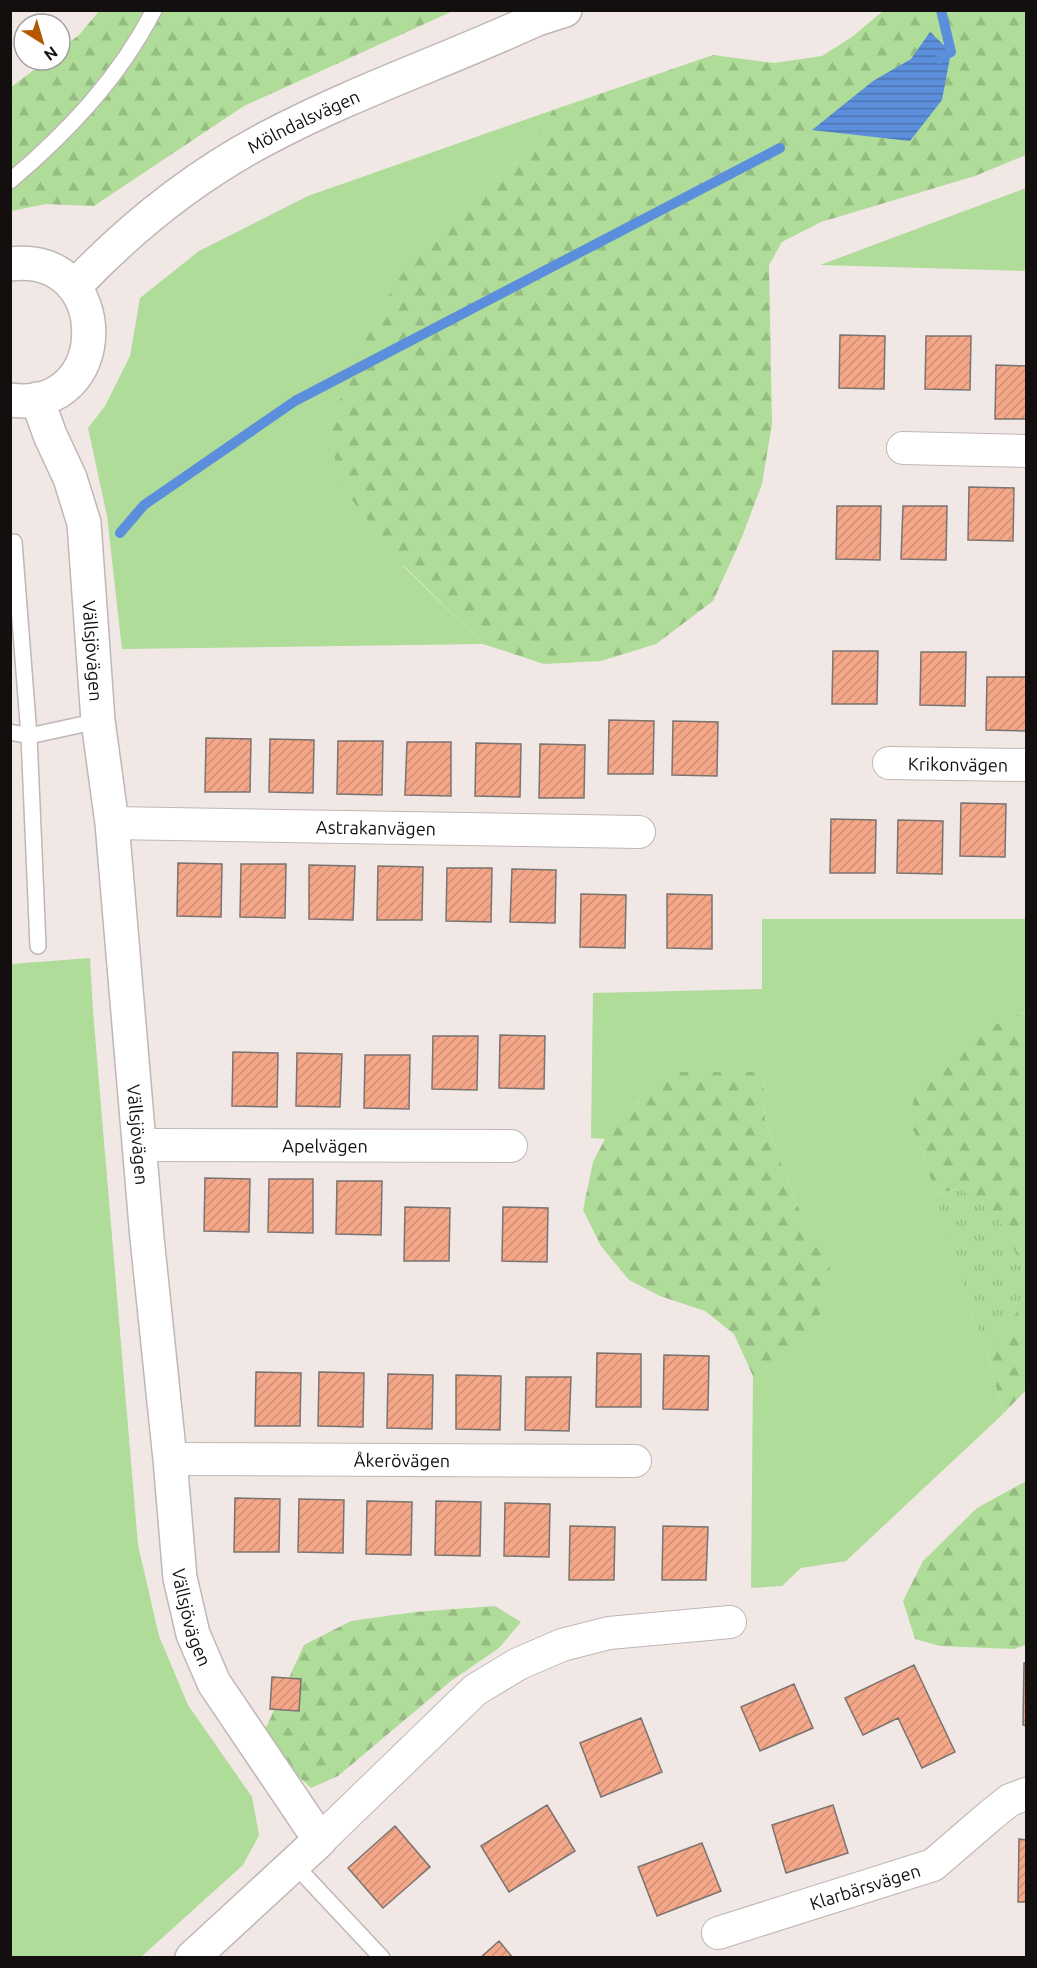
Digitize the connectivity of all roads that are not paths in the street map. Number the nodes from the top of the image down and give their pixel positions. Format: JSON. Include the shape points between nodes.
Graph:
{"nodes":[{"id":1,"x":154,"y":10,"type":"edge"},
{"id":2,"x":565,"y":10,"type":"edge"},
{"id":3,"x":10,"y":181,"type":"edge"},
{"id":4,"x":10,"y":264,"type":"edge"},
{"id":5,"x":74,"y":287,"type":"junction"},
{"id":6,"x":24,"y":400,"type":"edge"},
{"id":7,"x":903,"y":448,"type":"dead end"},
{"id":8,"x":1026,"y":451,"type":"edge"},
{"id":9,"x":14,"y":542,"type":"dead end"},
{"id":10,"x":98,"y":721,"type":"junction"},
{"id":11,"x":10,"y":732,"type":"edge"},
{"id":12,"x":29,"y":736,"type":"junction"},
{"id":13,"x":889,"y":763,"type":"dead end"},
{"id":14,"x":1026,"y":765,"type":"edge"},
{"id":15,"x":112,"y":823,"type":"junction"},
{"id":16,"x":639,"y":832,"type":"dead end"},
{"id":17,"x":38,"y":946,"type":"dead end"},
{"id":18,"x":139,"y":1145,"type":"junction"},
{"id":19,"x":511,"y":1146,"type":"dead end"},
{"id":20,"x":170,"y":1459,"type":"junction"},
{"id":21,"x":635,"y":1461,"type":"dead end"},
{"id":22,"x":730,"y":1622,"type":"dead end"},
{"id":23,"x":1026,"y":1794,"type":"edge"},
{"id":24,"x":320,"y":1840,"type":"junction"},
{"id":25,"x":294,"y":1863,"type":"junction"},
{"id":26,"x":718,"y":1933,"type":"dead end"},
{"id":27,"x":192,"y":1958,"type":"edge"},
{"id":28,"x":382,"y":1958,"type":"edge"}],
"edges":[{"from":1,"to":3,"type":"lane","via":[[138,41],[93,103]]},
{"from":2,"to":5,"type":"street","name":"Mölndalsvägen","via":[[334,105],[265,138],[153,213]]},
{"from":4,"to":5,"type":"street","via":[[48,269]]},
{"from":5,"to":6,"type":"street","via":[[88,314],[87,354],[64,387]]},
{"from":6,"to":10,"type":"street","name":"Vällsjövägen","via":[[50,435],[70,478],[84,524]]},
{"from":7,"to":8,"type":"street"},
{"from":9,"to":12,"type":"lane"},
{"from":10,"to":12,"type":"lane"},
{"from":10,"to":15,"type":"street","name":"Vällsjövägen"},
{"from":11,"to":12,"type":"lane"},
{"from":12,"to":17,"type":"lane"},
{"from":13,"to":14,"type":"street","name":"Krikonvägen"},
{"from":15,"to":16,"type":"street","name":"Astrakanvägen"},
{"from":15,"to":18,"type":"street","name":"Vällsjövägen"},
{"from":18,"to":19,"type":"street","name":"Apelvägen"},
{"from":18,"to":20,"type":"street","name":"Vällsjövägen"},
{"from":20,"to":21,"type":"street","name":"Åkerövägen"},
{"from":20,"to":24,"type":"street","name":"Vällsjövägen","via":[[180,1578],[194,1634],[214,1683]]},
{"from":22,"to":24,"type":"street","via":[[609,1633],[562,1646],[519,1664],[475,1690]]},
{"from":23,"to":26,"type":"street","name":"Klarbärsvägen","via":[[1010,1800],[933,1865]]},
{"from":24,"to":25,"type":"street"},
{"from":25,"to":27,"type":"street"},
{"from":25,"to":28,"type":"lane"}]}
